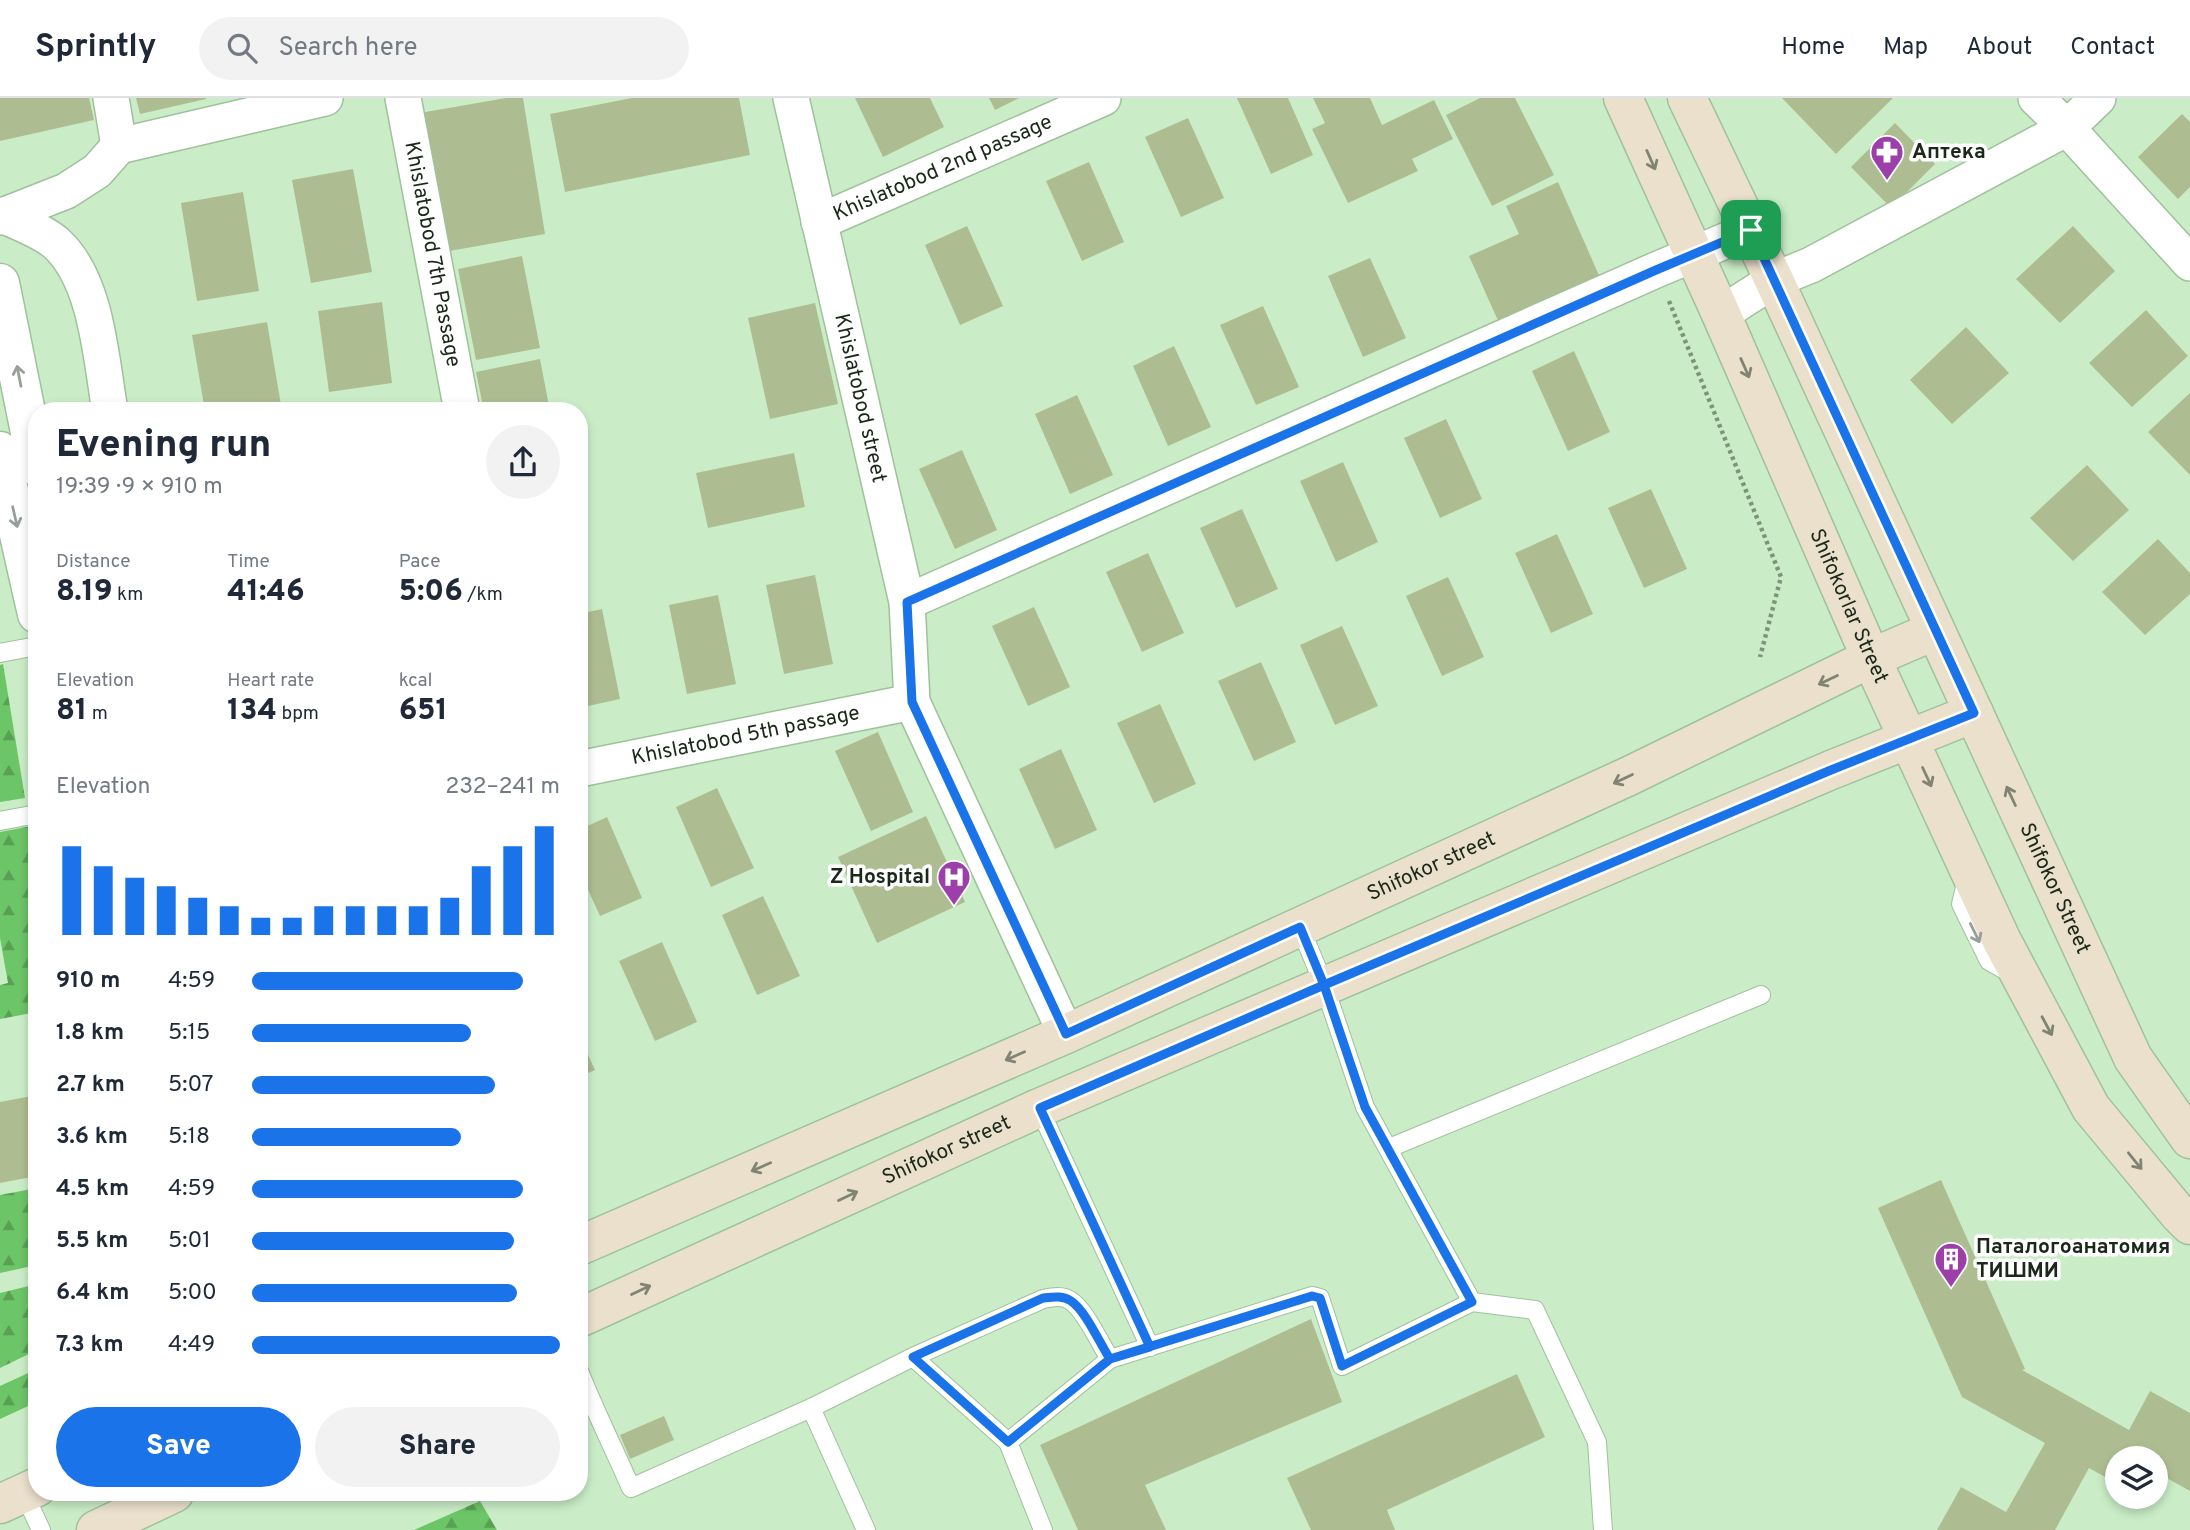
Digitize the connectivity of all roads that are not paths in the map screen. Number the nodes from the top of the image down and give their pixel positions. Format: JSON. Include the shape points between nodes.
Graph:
{"nodes":[{"id":1,"x":111,"y":98,"type":"edge"},
{"id":2,"x":325,"y":98,"type":"edge"},
{"id":3,"x":403,"y":98,"type":"edge"},
{"id":4,"x":791,"y":98,"type":"edge"},
{"id":5,"x":1103,"y":98,"type":"edge"},
{"id":6,"x":1623,"y":98,"type":"edge"},
{"id":7,"x":1687,"y":98,"type":"edge"},
{"id":8,"x":2036,"y":98,"type":"edge"},
{"id":9,"x":2098,"y":98,"type":"edge"},
{"id":10,"x":2067,"y":128,"type":"junction"},
{"id":11,"x":119,"y":146,"type":"junction"},
{"id":12,"x":1,"y":216,"type":"edge"},
{"id":13,"x":819,"y":222,"type":"junction"},
{"id":14,"x":1751,"y":230,"type":"junction"},
{"id":15,"x":1694,"y":255,"type":"junction"},
{"id":16,"x":2190,"y":263,"type":"edge"},
{"id":17,"x":1774,"y":280,"type":"junction"},
{"id":18,"x":0,"y":283,"type":"edge"},
{"id":19,"x":1721,"y":314,"type":"junction"},
{"id":20,"x":108,"y":402,"type":"edge"},
{"id":21,"x":460,"y":402,"type":"edge"},
{"id":22,"x":28,"y":422,"type":"edge"},
{"id":23,"x":0,"y":451,"type":"edge"},
{"id":24,"x":28,"y":574,"type":"edge"},
{"id":25,"x":907,"y":602,"type":"junction"},
{"id":26,"x":1934,"y":631,"type":"junction"},
{"id":27,"x":28,"y":648,"type":"edge"},
{"id":28,"x":0,"y":653,"type":"edge"},
{"id":29,"x":1871,"y":658,"type":"junction"},
{"id":30,"x":912,"y":702,"type":"junction"},
{"id":31,"x":1974,"y":713,"type":"junction"},
{"id":32,"x":1910,"y":740,"type":"junction"},
{"id":33,"x":588,"y":767,"type":"edge"},
{"id":34,"x":28,"y":816,"type":"edge"},
{"id":35,"x":0,"y":821,"type":"edge"},
{"id":36,"x":1300,"y":927,"type":"junction"},
{"id":37,"x":1324,"y":985,"type":"junction"},
{"id":38,"x":1761,"y":995,"type":"dead end"},
{"id":39,"x":1066,"y":1034,"type":"junction"},
{"id":40,"x":1040,"y":1108,"type":"junction"},
{"id":41,"x":2187,"y":1130,"type":"edge"},
{"id":42,"x":1389,"y":1148,"type":"junction"},
{"id":43,"x":2190,"y":1224,"type":"edge"},
{"id":44,"x":588,"y":1242,"type":"edge"},
{"id":45,"x":1472,"y":1302,"type":"junction"},
{"id":46,"x":588,"y":1314,"type":"edge"},
{"id":47,"x":1150,"y":1347,"type":"junction"},
{"id":48,"x":913,"y":1357,"type":"junction"},
{"id":49,"x":1110,"y":1359,"type":"junction"},
{"id":50,"x":588,"y":1393,"type":"edge"},
{"id":51,"x":811,"y":1408,"type":"junction"},
{"id":52,"x":1008,"y":1442,"type":"junction"},
{"id":53,"x":20,"y":1495,"type":"edge"},
{"id":54,"x":157,"y":1501,"type":"edge"},
{"id":55,"x":41,"y":1530,"type":"edge"},
{"id":56,"x":96,"y":1530,"type":"edge"},
{"id":57,"x":866,"y":1530,"type":"edge"},
{"id":58,"x":1043,"y":1530,"type":"edge"},
{"id":59,"x":1603,"y":1530,"type":"edge"}],
"edges":[{"from":1,"to":11,"type":"street"},
{"from":2,"to":11,"type":"street"},
{"from":3,"to":21,"type":"street","name":"Khislatobod 7th Passage"},
{"from":4,"to":13,"type":"street","name":"Khislatobod street"},
{"from":5,"to":13,"type":"street","name":"Khislatobod 2nd passage"},
{"from":6,"to":15,"type":"main road","name":"Shifokorlar Street","one_way":true},
{"from":7,"to":14,"type":"main road"},
{"from":8,"to":10,"type":"street"},
{"from":9,"to":10,"type":"street"},
{"from":10,"to":16,"type":"street"},
{"from":10,"to":17,"type":"street","via":[[1811,265]]},
{"from":11,"to":12,"type":"street","via":[[97,171],[66,191]]},
{"from":12,"to":20,"type":"street","via":[[55,242],[77,269],[91,306]]},
{"from":13,"to":25,"type":"street","name":"Khislatobod street"},
{"from":14,"to":15,"type":"street"},
{"from":14,"to":17,"type":"main road"},
{"from":15,"to":19,"type":"main road","name":"Shifokorlar Street"},
{"from":15,"to":25,"type":"street"},
{"from":17,"to":19,"type":"street"},
{"from":17,"to":26,"type":"main road"},
{"from":22,"to":18,"type":"street","one_way":true},
{"from":19,"to":29,"type":"main road","name":"Shifokorlar Street","one_way":true},
{"from":23,"to":24,"type":"street","one_way":true},
{"from":25,"to":30,"type":"street","name":"Khislatobod street"},
{"from":26,"to":29,"type":"main road","name":"Shifokor street"},
{"from":26,"to":31,"type":"main road","name":"Shifokor Street"},
{"from":27,"to":28,"type":"lane"},
{"from":29,"to":32,"type":"main road","name":"Shifokorlar Street"},
{"from":29,"to":36,"type":"main road","name":"Shifokor street","one_way":true,"via":[[1629,776]]},
{"from":30,"to":33,"type":"street","name":"Khislatobod 5th passage"},
{"from":30,"to":39,"type":"street"},
{"from":31,"to":32,"type":"main road","name":"Shifokor street"},
{"from":41,"to":31,"type":"main road","name":"Shifokor Street","one_way":true,"via":[[2133,1058]]},
{"from":32,"to":37,"type":"main road","name":"Shifokor street"},
{"from":32,"to":43,"type":"main road","name":"Shifokorlar Street","one_way":true,"via":[[2002,942],[2091,1108]]},
{"from":34,"to":35,"type":"lane"},
{"from":36,"to":37,"type":"lane"},
{"from":36,"to":39,"type":"main road","name":"Shifokor street"},
{"from":37,"to":40,"type":"main road","name":"Shifokor street"},
{"from":37,"to":42,"type":"lane","via":[[1365,1107]]},
{"from":38,"to":42,"type":"lane"},
{"from":39,"to":44,"type":"main road","name":"Shifokor street","one_way":true},
{"from":46,"to":40,"type":"main road","name":"Shifokor street","one_way":true},
{"from":40,"to":47,"type":"lane"},
{"from":42,"to":45,"type":"lane"},
{"from":45,"to":47,"type":"lane","via":[[1342,1366],[1320,1298],[1312,1296]]},
{"from":45,"to":59,"type":"lane","via":[[1535,1310],[1597,1442]]},
{"from":47,"to":49,"type":"lane"},
{"from":48,"to":49,"type":"lane","via":[[1043,1298],[1057,1296],[1077,1308]]},
{"from":48,"to":51,"type":"lane"},
{"from":48,"to":52,"type":"lane"},
{"from":49,"to":52,"type":"lane"},
{"from":50,"to":51,"type":"lane","via":[[631,1488]]},
{"from":51,"to":57,"type":"lane"},
{"from":52,"to":58,"type":"lane"},
{"from":53,"to":55,"type":"lane"},
{"from":54,"to":56,"type":"main road"}]}
